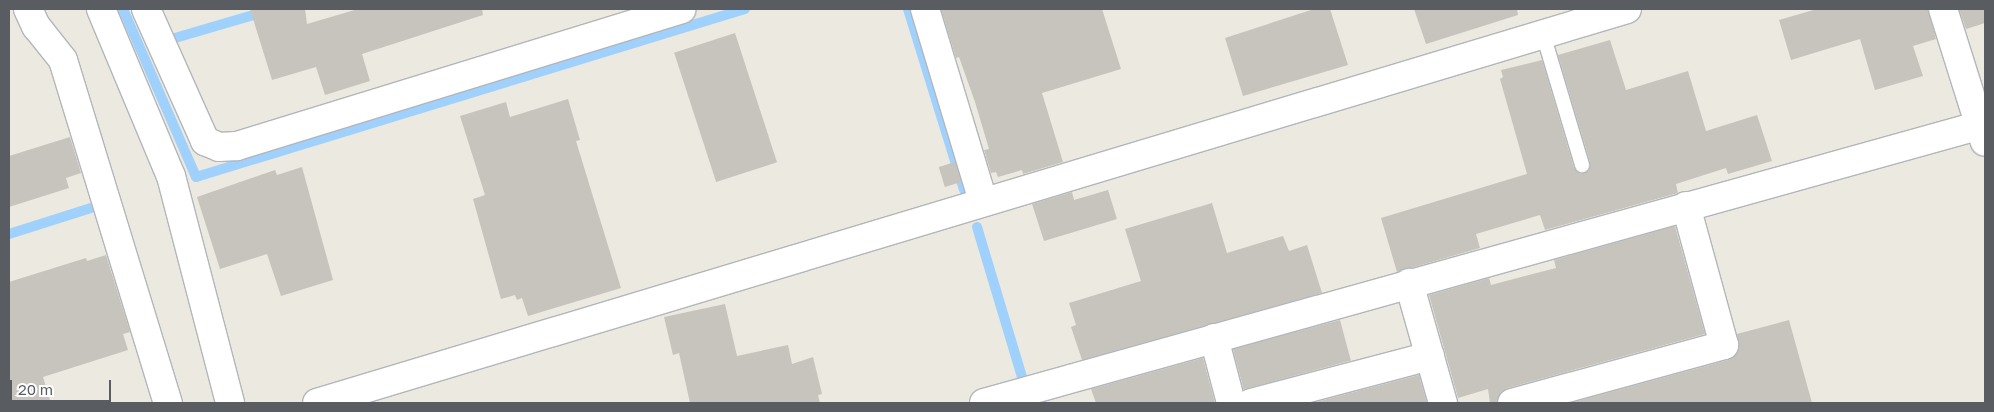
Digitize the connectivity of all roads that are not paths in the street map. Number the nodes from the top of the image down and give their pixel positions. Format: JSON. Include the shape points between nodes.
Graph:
{"nodes":[{"id":1,"x":28,"y":9,"type":"edge"},
{"id":2,"x":101,"y":9,"type":"edge"},
{"id":3,"x":146,"y":9,"type":"edge"},
{"id":4,"x":681,"y":9,"type":"edge"},
{"id":5,"x":925,"y":9,"type":"edge"},
{"id":6,"x":1627,"y":9,"type":"edge"},
{"id":7,"x":1943,"y":9,"type":"edge"},
{"id":8,"x":1543,"y":34,"type":"junction"},
{"id":9,"x":1983,"y":134,"type":"edge"},
{"id":10,"x":1582,"y":165,"type":"dead end"},
{"id":11,"x":983,"y":200,"type":"junction"},
{"id":12,"x":1686,"y":206,"type":"junction"},
{"id":13,"x":1409,"y":283,"type":"junction"},
{"id":14,"x":1214,"y":338,"type":"junction"},
{"id":15,"x":1430,"y":356,"type":"junction"},
{"id":16,"x":1060,"y":393,"type":"edge"},
{"id":17,"x":168,"y":403,"type":"edge"},
{"id":18,"x":230,"y":403,"type":"edge"},
{"id":19,"x":317,"y":403,"type":"edge"},
{"id":20,"x":984,"y":403,"type":"edge"},
{"id":21,"x":1231,"y":403,"type":"edge"},
{"id":22,"x":1251,"y":403,"type":"edge"},
{"id":23,"x":1443,"y":403,"type":"edge"},
{"id":24,"x":1512,"y":403,"type":"edge"}],
"edges":[{"from":1,"to":17,"type":"street","via":[[36,26],[63,60]]},
{"from":2,"to":18,"type":"street","via":[[171,176]]},
{"from":3,"to":4,"type":"street","via":[[205,141],[219,147],[237,146]]},
{"from":5,"to":11,"type":"street"},
{"from":6,"to":8,"type":"street"},
{"from":7,"to":9,"type":"street"},
{"from":8,"to":10,"type":"lane"},
{"from":8,"to":11,"type":"street"},
{"from":9,"to":12,"type":"street"},
{"from":11,"to":19,"type":"street"},
{"from":12,"to":13,"type":"street"},
{"from":12,"to":24,"type":"street","via":[[1724,345]]},
{"from":13,"to":14,"type":"street"},
{"from":13,"to":15,"type":"street"},
{"from":14,"to":16,"type":"street"},
{"from":14,"to":21,"type":"street"},
{"from":15,"to":22,"type":"street"},
{"from":15,"to":23,"type":"street"},
{"from":16,"to":20,"type":"street"}]}
